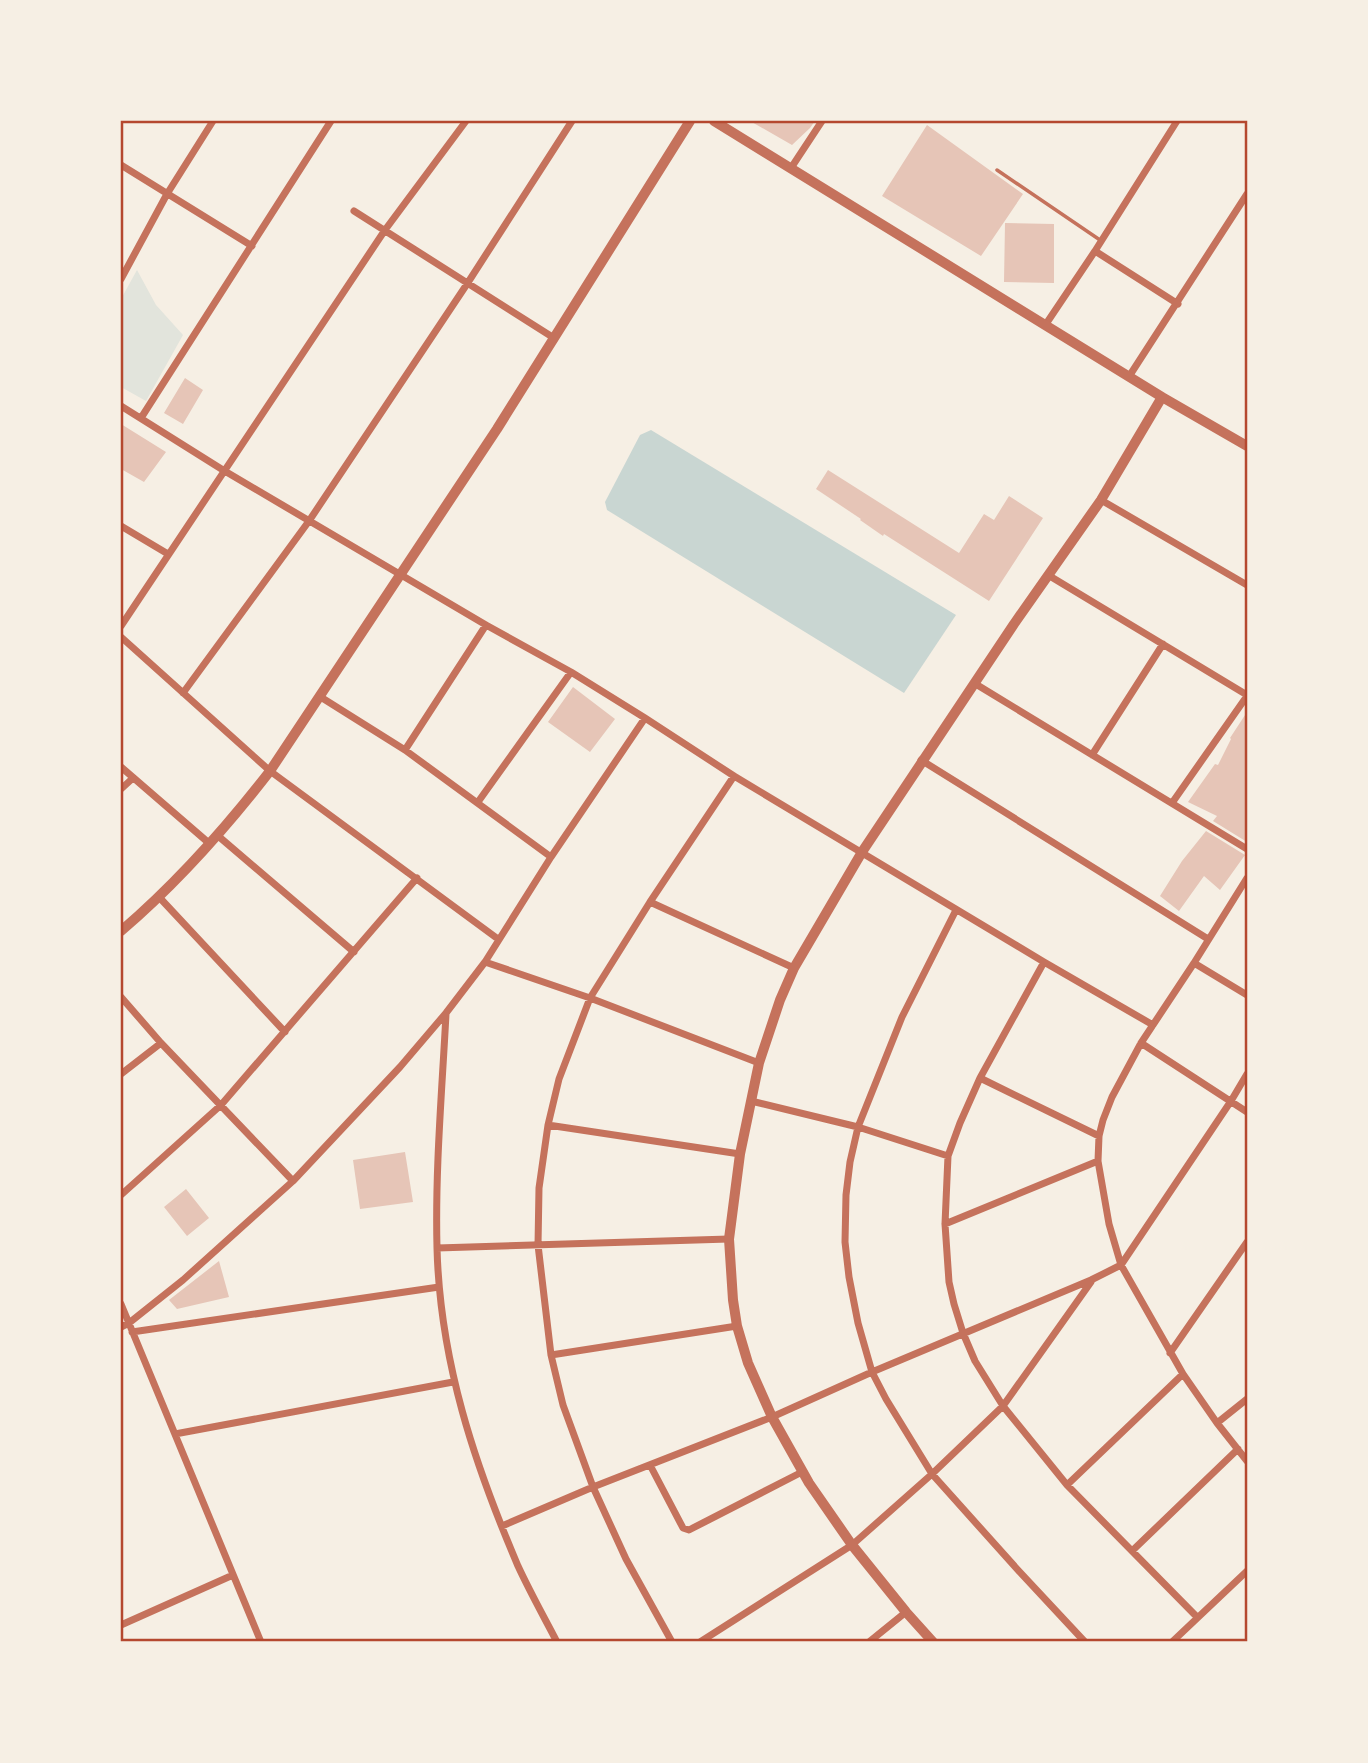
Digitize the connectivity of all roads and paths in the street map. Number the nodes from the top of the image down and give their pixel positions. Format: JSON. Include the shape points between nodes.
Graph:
{"nodes":[{"id":1,"x":213,"y":121,"type":"edge"},
{"id":2,"x":331,"y":121,"type":"edge"},
{"id":3,"x":466,"y":121,"type":"edge"},
{"id":4,"x":572,"y":121,"type":"edge"},
{"id":5,"x":690,"y":121,"type":"edge"},
{"id":6,"x":713,"y":121,"type":"edge"},
{"id":7,"x":822,"y":121,"type":"edge"},
{"id":8,"x":1177,"y":121,"type":"edge"},
{"id":9,"x":121,"y":165,"type":"edge"},
{"id":10,"x":791,"y":168,"type":"junction"},
{"id":11,"x":997,"y":170,"type":"dead end"},
{"id":12,"x":167,"y":194,"type":"junction"},
{"id":13,"x":1247,"y":194,"type":"edge"},
{"id":14,"x":354,"y":211,"type":"dead end"},
{"id":15,"x":385,"y":230,"type":"junction"},
{"id":16,"x":1101,"y":241,"type":"junction"},
{"id":17,"x":252,"y":246,"type":"junction"},
{"id":18,"x":1095,"y":251,"type":"junction"},
{"id":19,"x":121,"y":279,"type":"edge"},
{"id":20,"x":467,"y":284,"type":"junction"},
{"id":21,"x":1178,"y":304,"type":"junction"},
{"id":22,"x":1046,"y":324,"type":"junction"},
{"id":23,"x":554,"y":338,"type":"junction"},
{"id":24,"x":1130,"y":375,"type":"junction"},
{"id":25,"x":1163,"y":397,"type":"junction"},
{"id":26,"x":121,"y":406,"type":"edge"},
{"id":27,"x":141,"y":418,"type":"junction"},
{"id":28,"x":1247,"y":446,"type":"edge"},
{"id":29,"x":223,"y":471,"type":"junction"},
{"id":30,"x":1101,"y":500,"type":"junction"},
{"id":31,"x":309,"y":521,"type":"junction"},
{"id":32,"x":121,"y":526,"type":"edge"},
{"id":33,"x":168,"y":554,"type":"junction"},
{"id":34,"x":401,"y":574,"type":"junction"},
{"id":35,"x":1048,"y":575,"type":"junction"},
{"id":36,"x":1247,"y":585,"type":"edge"},
{"id":37,"x":486,"y":625,"type":"junction"},
{"id":38,"x":121,"y":626,"type":"edge"},
{"id":39,"x":121,"y":636,"type":"edge"},
{"id":40,"x":1163,"y":644,"type":"junction"},
{"id":41,"x":571,"y":672,"type":"junction"},
{"id":42,"x":974,"y":683,"type":"junction"},
{"id":43,"x":183,"y":693,"type":"junction"},
{"id":44,"x":1247,"y":695,"type":"edge"},
{"id":45,"x":320,"y":696,"type":"junction"},
{"id":46,"x":645,"y":718,"type":"junction"},
{"id":47,"x":405,"y":750,"type":"junction"},
{"id":48,"x":1092,"y":755,"type":"junction"},
{"id":49,"x":921,"y":760,"type":"junction"},
{"id":50,"x":121,"y":767,"type":"edge"},
{"id":51,"x":270,"y":771,"type":"junction"},
{"id":52,"x":734,"y":776,"type":"junction"},
{"id":53,"x":133,"y":778,"type":"junction"},
{"id":54,"x":121,"y":789,"type":"edge"},
{"id":55,"x":478,"y":802,"type":"junction"},
{"id":56,"x":1172,"y":803,"type":"junction"},
{"id":57,"x":213,"y":840,"type":"junction"},
{"id":58,"x":1247,"y":849,"type":"edge"},
{"id":59,"x":862,"y":852,"type":"junction"},
{"id":60,"x":551,"y":857,"type":"junction"},
{"id":61,"x":417,"y":878,"type":"junction"},
{"id":62,"x":1247,"y":878,"type":"edge"},
{"id":63,"x":159,"y":897,"type":"junction"},
{"id":64,"x":650,"y":902,"type":"junction"},
{"id":65,"x":956,"y":910,"type":"junction"},
{"id":66,"x":121,"y":931,"type":"edge"},
{"id":67,"x":498,"y":939,"type":"junction"},
{"id":68,"x":1208,"y":939,"type":"junction"},
{"id":69,"x":354,"y":952,"type":"junction"},
{"id":70,"x":485,"y":962,"type":"junction"},
{"id":71,"x":1044,"y":962,"type":"junction"},
{"id":72,"x":1195,"y":963,"type":"junction"},
{"id":73,"x":794,"y":968,"type":"junction"},
{"id":74,"x":1247,"y":995,"type":"edge"},
{"id":75,"x":121,"y":996,"type":"edge"},
{"id":76,"x":590,"y":998,"type":"junction"},
{"id":77,"x":446,"y":1013,"type":"junction"},
{"id":78,"x":1153,"y":1025,"type":"junction"},
{"id":79,"x":285,"y":1031,"type":"junction"},
{"id":80,"x":160,"y":1043,"type":"junction"},
{"id":81,"x":1141,"y":1043,"type":"junction"},
{"id":82,"x":759,"y":1063,"type":"junction"},
{"id":83,"x":121,"y":1073,"type":"edge"},
{"id":84,"x":1247,"y":1074,"type":"edge"},
{"id":85,"x":979,"y":1077,"type":"junction"},
{"id":86,"x":751,"y":1101,"type":"junction"},
{"id":87,"x":1231,"y":1101,"type":"junction"},
{"id":88,"x":221,"y":1105,"type":"junction"},
{"id":89,"x":1247,"y":1112,"type":"edge"},
{"id":90,"x":548,"y":1125,"type":"junction"},
{"id":91,"x":858,"y":1127,"type":"junction"},
{"id":92,"x":1099,"y":1136,"type":"junction"},
{"id":93,"x":740,"y":1154,"type":"junction"},
{"id":94,"x":948,"y":1156,"type":"junction"},
{"id":95,"x":1098,"y":1161,"type":"junction"},
{"id":96,"x":293,"y":1181,"type":"junction"},
{"id":97,"x":121,"y":1195,"type":"edge"},
{"id":98,"x":945,"y":1224,"type":"junction"},
{"id":99,"x":729,"y":1239,"type":"junction"},
{"id":100,"x":1247,"y":1242,"type":"edge"},
{"id":101,"x":538,"y":1245,"type":"junction"},
{"id":102,"x":437,"y":1248,"type":"junction"},
{"id":103,"x":1121,"y":1265,"type":"junction"},
{"id":104,"x":1091,"y":1280,"type":"junction"},
{"id":105,"x":439,"y":1287,"type":"junction"},
{"id":106,"x":121,"y":1304,"type":"edge"},
{"id":107,"x":125,"y":1325,"type":"edge"},
{"id":108,"x":737,"y":1326,"type":"junction"},
{"id":109,"x":132,"y":1332,"type":"junction"},
{"id":110,"x":963,"y":1333,"type":"junction"},
{"id":111,"x":1170,"y":1353,"type":"junction"},
{"id":112,"x":551,"y":1355,"type":"junction"},
{"id":113,"x":872,"y":1372,"type":"junction"},
{"id":114,"x":1183,"y":1374,"type":"junction"},
{"id":115,"x":453,"y":1382,"type":"junction"},
{"id":116,"x":1247,"y":1399,"type":"edge"},
{"id":117,"x":1003,"y":1406,"type":"junction"},
{"id":118,"x":772,"y":1417,"type":"junction"},
{"id":119,"x":1217,"y":1423,"type":"junction"},
{"id":120,"x":175,"y":1434,"type":"junction"},
{"id":121,"x":1238,"y":1450,"type":"junction"},
{"id":122,"x":1247,"y":1461,"type":"edge"},
{"id":123,"x":650,"y":1465,"type":"junction"},
{"id":124,"x":803,"y":1472,"type":"junction"},
{"id":125,"x":932,"y":1474,"type":"junction"},
{"id":126,"x":1067,"y":1485,"type":"junction"},
{"id":127,"x":593,"y":1487,"type":"junction"},
{"id":128,"x":502,"y":1526,"type":"junction"},
{"id":129,"x":852,"y":1545,"type":"junction"},
{"id":130,"x":1132,"y":1551,"type":"junction"},
{"id":131,"x":1247,"y":1571,"type":"edge"},
{"id":132,"x":233,"y":1576,"type":"junction"},
{"id":133,"x":906,"y":1612,"type":"junction"},
{"id":134,"x":1197,"y":1617,"type":"junction"},
{"id":135,"x":121,"y":1625,"type":"edge"},
{"id":136,"x":261,"y":1642,"type":"edge"},
{"id":137,"x":557,"y":1642,"type":"edge"},
{"id":138,"x":672,"y":1642,"type":"edge"},
{"id":139,"x":700,"y":1642,"type":"edge"},
{"id":140,"x":869,"y":1642,"type":"edge"},
{"id":141,"x":933,"y":1642,"type":"edge"},
{"id":142,"x":1085,"y":1642,"type":"edge"},
{"id":143,"x":1172,"y":1642,"type":"edge"}],
"edges":[{"from":1,"to":12,"type":"street"},
{"from":2,"to":17,"type":"street"},
{"from":3,"to":15,"type":"street"},
{"from":4,"to":20,"type":"street"},
{"from":5,"to":23,"type":"street"},
{"from":6,"to":10,"type":"street"},
{"from":7,"to":10,"type":"street"},
{"from":8,"to":16,"type":"street"},
{"from":9,"to":12,"type":"street"},
{"from":10,"to":22,"type":"street"},
{"from":11,"to":16,"type":"lane"},
{"from":12,"to":17,"type":"street"},
{"from":12,"to":19,"type":"street"},
{"from":13,"to":21,"type":"street"},
{"from":14,"to":15,"type":"street"},
{"from":15,"to":20,"type":"street"},
{"from":15,"to":29,"type":"street"},
{"from":16,"to":18,"type":"street"},
{"from":17,"to":27,"type":"street"},
{"from":18,"to":21,"type":"street"},
{"from":18,"to":22,"type":"street"},
{"from":20,"to":23,"type":"street"},
{"from":20,"to":31,"type":"street"},
{"from":21,"to":24,"type":"street"},
{"from":22,"to":24,"type":"street"},
{"from":23,"to":34,"type":"street"},
{"from":24,"to":25,"type":"street"},
{"from":25,"to":28,"type":"street"},
{"from":25,"to":30,"type":"street"},
{"from":26,"to":27,"type":"street"},
{"from":27,"to":29,"type":"street"},
{"from":29,"to":31,"type":"street"},
{"from":29,"to":33,"type":"street"},
{"from":30,"to":35,"type":"street"},
{"from":30,"to":36,"type":"street"},
{"from":31,"to":34,"type":"street"},
{"from":31,"to":43,"type":"street"},
{"from":32,"to":33,"type":"street"},
{"from":33,"to":38,"type":"street"},
{"from":34,"to":37,"type":"street"},
{"from":34,"to":45,"type":"street"},
{"from":35,"to":40,"type":"street"},
{"from":35,"to":42,"type":"street"},
{"from":37,"to":41,"type":"street"},
{"from":37,"to":47,"type":"street"},
{"from":39,"to":43,"type":"street"},
{"from":40,"to":44,"type":"street"},
{"from":40,"to":48,"type":"street"},
{"from":41,"to":46,"type":"street"},
{"from":41,"to":55,"type":"street"},
{"from":42,"to":48,"type":"street"},
{"from":42,"to":49,"type":"street"},
{"from":43,"to":51,"type":"street"},
{"from":44,"to":56,"type":"street"},
{"from":45,"to":47,"type":"street"},
{"from":45,"to":51,"type":"street"},
{"from":46,"to":52,"type":"street"},
{"from":46,"to":60,"type":"street"},
{"from":47,"to":55,"type":"street"},
{"from":48,"to":56,"type":"street"},
{"from":49,"to":59,"type":"street"},
{"from":49,"to":68,"type":"street"},
{"from":50,"to":53,"type":"street"},
{"from":51,"to":57,"type":"street"},
{"from":51,"to":61,"type":"street"},
{"from":52,"to":59,"type":"street"},
{"from":52,"to":64,"type":"street"},
{"from":53,"to":54,"type":"street"},
{"from":53,"to":57,"type":"street"},
{"from":55,"to":60,"type":"street"},
{"from":56,"to":58,"type":"street"},
{"from":57,"to":63,"type":"street"},
{"from":57,"to":69,"type":"street"},
{"from":59,"to":65,"type":"street"},
{"from":59,"to":73,"type":"street"},
{"from":60,"to":67,"type":"street"},
{"from":61,"to":67,"type":"street"},
{"from":61,"to":69,"type":"street"},
{"from":62,"to":68,"type":"street"},
{"from":63,"to":66,"type":"street"},
{"from":63,"to":79,"type":"street"},
{"from":64,"to":73,"type":"street"},
{"from":64,"to":76,"type":"street"},
{"from":65,"to":71,"type":"street"},
{"from":65,"to":91,"type":"street","via":[[902,1017]]},
{"from":67,"to":70,"type":"street"},
{"from":68,"to":72,"type":"street"},
{"from":69,"to":79,"type":"street"},
{"from":70,"to":76,"type":"street"},
{"from":70,"to":77,"type":"street"},
{"from":71,"to":78,"type":"street"},
{"from":71,"to":85,"type":"street"},
{"from":72,"to":74,"type":"street"},
{"from":72,"to":78,"type":"street"},
{"from":73,"to":82,"type":"street"},
{"from":75,"to":80,"type":"street"},
{"from":76,"to":82,"type":"street"},
{"from":76,"to":90,"type":"street","via":[[559,1079]]},
{"from":77,"to":96,"type":"street"},
{"from":77,"to":102,"type":"street"},
{"from":78,"to":81,"type":"street"},
{"from":79,"to":88,"type":"street"},
{"from":80,"to":83,"type":"street"},
{"from":80,"to":88,"type":"street"},
{"from":81,"to":87,"type":"street"},
{"from":81,"to":92,"type":"street","via":[[1112,1097]]},
{"from":82,"to":86,"type":"street"},
{"from":84,"to":87,"type":"street"},
{"from":85,"to":92,"type":"street"},
{"from":85,"to":94,"type":"street"},
{"from":86,"to":91,"type":"street"},
{"from":86,"to":93,"type":"street"},
{"from":87,"to":89,"type":"street"},
{"from":87,"to":103,"type":"street"},
{"from":88,"to":96,"type":"street"},
{"from":88,"to":97,"type":"street"},
{"from":90,"to":93,"type":"street"},
{"from":90,"to":101,"type":"street","via":[[539,1188]]},
{"from":91,"to":94,"type":"street"},
{"from":91,"to":113,"type":"street","via":[[850,1162],[845,1242]]},
{"from":92,"to":95,"type":"street"},
{"from":93,"to":99,"type":"street"},
{"from":94,"to":98,"type":"street"},
{"from":95,"to":98,"type":"street"},
{"from":95,"to":103,"type":"street"},
{"from":96,"to":107,"type":"street","via":[[183,1280]]},
{"from":98,"to":110,"type":"street","via":[[949,1282]]},
{"from":99,"to":101,"type":"street"},
{"from":99,"to":108,"type":"street"},
{"from":100,"to":111,"type":"street"},
{"from":101,"to":102,"type":"street"},
{"from":101,"to":112,"type":"street"},
{"from":102,"to":105,"type":"street"},
{"from":103,"to":104,"type":"street"},
{"from":103,"to":111,"type":"street"},
{"from":104,"to":110,"type":"street"},
{"from":104,"to":117,"type":"street"},
{"from":105,"to":109,"type":"street"},
{"from":105,"to":115,"type":"street"},
{"from":106,"to":107,"type":"street"},
{"from":107,"to":109,"type":"street"},
{"from":108,"to":112,"type":"street"},
{"from":108,"to":118,"type":"street"},
{"from":109,"to":120,"type":"street"},
{"from":110,"to":113,"type":"street"},
{"from":110,"to":117,"type":"street"},
{"from":111,"to":114,"type":"street"},
{"from":112,"to":127,"type":"street","via":[[562,1405]]},
{"from":113,"to":118,"type":"street"},
{"from":113,"to":125,"type":"street"},
{"from":114,"to":119,"type":"street"},
{"from":114,"to":126,"type":"street"},
{"from":115,"to":120,"type":"street"},
{"from":115,"to":128,"type":"street"},
{"from":116,"to":119,"type":"street"},
{"from":117,"to":125,"type":"street"},
{"from":117,"to":126,"type":"street"},
{"from":118,"to":123,"type":"street"},
{"from":118,"to":124,"type":"street"},
{"from":119,"to":121,"type":"street"},
{"from":120,"to":132,"type":"street"},
{"from":121,"to":122,"type":"street"},
{"from":121,"to":130,"type":"street"},
{"from":123,"to":124,"type":"street","via":[[683,1528],[689,1530]]},
{"from":123,"to":127,"type":"street"},
{"from":124,"to":129,"type":"street"},
{"from":125,"to":129,"type":"street"},
{"from":125,"to":142,"type":"street"},
{"from":126,"to":130,"type":"street"},
{"from":127,"to":128,"type":"street"},
{"from":127,"to":138,"type":"street"},
{"from":128,"to":137,"type":"street"},
{"from":129,"to":133,"type":"street"},
{"from":129,"to":139,"type":"street"},
{"from":130,"to":134,"type":"street"},
{"from":131,"to":134,"type":"street"},
{"from":132,"to":135,"type":"street"},
{"from":132,"to":136,"type":"street"},
{"from":133,"to":140,"type":"street"},
{"from":133,"to":141,"type":"street"},
{"from":134,"to":143,"type":"street"}]}
